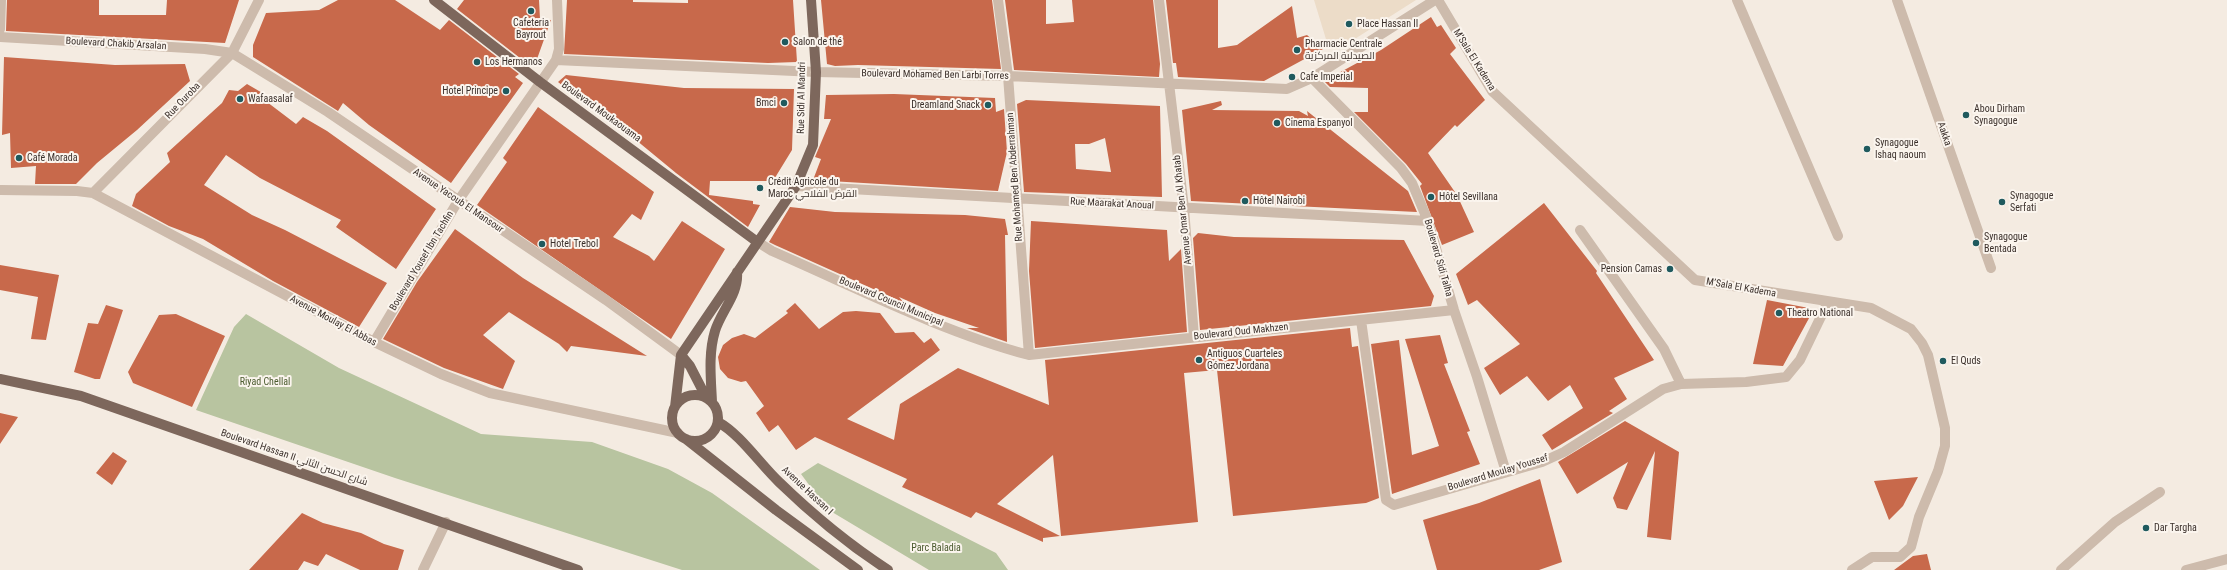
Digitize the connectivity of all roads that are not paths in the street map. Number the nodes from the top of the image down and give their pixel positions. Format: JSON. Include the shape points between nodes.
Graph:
{"nodes":[{"id":1,"x":0,"y":0,"type":"edge"},
{"id":2,"x":259,"y":0,"type":"edge"},
{"id":3,"x":434,"y":0,"type":"edge"},
{"id":4,"x":557,"y":0,"type":"edge"},
{"id":5,"x":811,"y":0,"type":"edge"},
{"id":6,"x":998,"y":0,"type":"edge"},
{"id":7,"x":1159,"y":0,"type":"edge"},
{"id":8,"x":1436,"y":0,"type":"edge"},
{"id":9,"x":1738,"y":0,"type":"edge"},
{"id":10,"x":1897,"y":0,"type":"edge"},
{"id":11,"x":0,"y":29,"type":"edge"},
{"id":12,"x":0,"y":37,"type":"edge"},
{"id":13,"x":232,"y":53,"type":"junction"},
{"id":14,"x":556,"y":60,"type":"junction"},
{"id":15,"x":816,"y":72,"type":"junction"},
{"id":16,"x":1008,"y":76,"type":"junction"},
{"id":17,"x":1312,"y":78,"type":"junction"},
{"id":18,"x":540,"y":82,"type":"junction"},
{"id":19,"x":1169,"y":84,"type":"junction"},
{"id":20,"x":796,"y":186,"type":"junction"},
{"id":21,"x":0,"y":190,"type":"edge"},
{"id":22,"x":93,"y":193,"type":"junction"},
{"id":23,"x":1016,"y":199,"type":"junction"},
{"id":24,"x":458,"y":201,"type":"junction"},
{"id":25,"x":1184,"y":208,"type":"junction"},
{"id":26,"x":1428,"y":221,"type":"junction"},
{"id":27,"x":1580,"y":230,"type":"dead end"},
{"id":28,"x":1838,"y":236,"type":"dead end"},
{"id":29,"x":756,"y":241,"type":"junction"},
{"id":30,"x":1991,"y":268,"type":"dead end"},
{"id":31,"x":737,"y":272,"type":"junction"},
{"id":32,"x":1828,"y":302,"type":"junction"},
{"id":33,"x":1454,"y":310,"type":"junction"},
{"id":34,"x":1361,"y":320,"type":"junction"},
{"id":35,"x":1194,"y":337,"type":"junction"},
{"id":36,"x":374,"y":342,"type":"junction"},
{"id":37,"x":680,"y":355,"type":"junction"},
{"id":38,"x":1029,"y":355,"type":"junction"},
{"id":39,"x":0,"y":379,"type":"edge"},
{"id":40,"x":1681,"y":384,"type":"junction"},
{"id":41,"x":709,"y":400,"type":"junction"},
{"id":42,"x":675,"y":407,"type":"junction"},
{"id":43,"x":718,"y":422,"type":"junction"},
{"id":44,"x":682,"y":436,"type":"junction"},
{"id":45,"x":1506,"y":472,"type":"junction"},
{"id":46,"x":2160,"y":492,"type":"dead end"},
{"id":47,"x":446,"y":522,"type":"junction"},
{"id":48,"x":2227,"y":559,"type":"edge"},
{"id":49,"x":423,"y":570,"type":"edge"},
{"id":50,"x":578,"y":570,"type":"edge"},
{"id":51,"x":858,"y":570,"type":"edge"},
{"id":52,"x":888,"y":570,"type":"edge"},
{"id":53,"x":1852,"y":570,"type":"edge"},
{"id":54,"x":2061,"y":570,"type":"edge"},
{"id":55,"x":2186,"y":570,"type":"edge"}],
"edges":[{"from":1,"to":11,"type":"street"},
{"from":2,"to":13,"type":"street","name":"Rue Ouroba"},
{"from":3,"to":18,"type":"main road","name":"Boulevard Moukaouama"},
{"from":4,"to":14,"type":"street","via":[[559,49]]},
{"from":5,"to":15,"type":"main road","name":"Rue Sidi Al Mandri"},
{"from":6,"to":16,"type":"street","name":"Rue Mohamed Ben Abderrahman"},
{"from":7,"to":19,"type":"street","name":"Avenue Omar Ben Al Khatab"},
{"from":8,"to":17,"type":"street","name":"Boulevard Mohamed Ben Larbi Torres"},
{"from":8,"to":32,"type":"street","name":"M’Sala El Kadema","via":[[1492,91],[1695,280]]},
{"from":9,"to":28,"type":"street"},
{"from":10,"to":30,"type":"street","name":"Aakka"},
{"from":12,"to":13,"type":"street","name":"Boulevard Chakib Arsalan","via":[[205,48]]},
{"from":13,"to":22,"type":"street","name":"Rue Ouroba"},
{"from":13,"to":24,"type":"street","name":"Avenue Yacoub El Mansour","via":[[328,112]]},
{"from":14,"to":15,"type":"street","name":"Boulevard Mohamed Ben Larbi Torres"},
{"from":14,"to":18,"type":"street","name":"Boulevard Yousef Ibn Tachfin"},
{"from":15,"to":16,"type":"street","name":"Boulevard Mohamed Ben Larbi Torres"},
{"from":15,"to":20,"type":"main road","name":"Rue Sidi Al Mandri","via":[[813,145]]},
{"from":16,"to":19,"type":"street","name":"Boulevard Mohamed Ben Larbi Torres"},
{"from":16,"to":23,"type":"street","name":"Rue Mohamed Ben Abderrahman"},
{"from":17,"to":19,"type":"street","name":"Boulevard Mohamed Ben Larbi Torres","via":[[1287,89]]},
{"from":17,"to":26,"type":"street","name":"Boulevard Sidi Talha","via":[[1401,168],[1412,183]]},
{"from":18,"to":24,"type":"street","name":"Boulevard Yousef Ibn Tachfin"},
{"from":18,"to":29,"type":"main road","name":"Boulevard Moukaouama"},
{"from":19,"to":25,"type":"street","name":"Avenue Omar Ben Al Khatab"},
{"from":20,"to":23,"type":"street","name":"Rue Maarakat Anoual"},
{"from":20,"to":29,"type":"main road","name":"Rue Sidi Al Mandri"},
{"from":21,"to":22,"type":"street","name":"Avenue Moulay El Abbas","via":[[77,190]]},
{"from":22,"to":36,"type":"street","name":"Avenue Moulay El Abbas"},
{"from":23,"to":25,"type":"street","name":"Rue Maarakat Anoual"},
{"from":23,"to":38,"type":"street","name":"Rue Mohamed Ben Abderrahman"},
{"from":24,"to":36,"type":"street","name":"Boulevard Yousef Ibn Tachfin"},
{"from":24,"to":37,"type":"street","name":"Avenue Yacoub El Mansour","via":[[606,300]]},
{"from":25,"to":26,"type":"street","name":"Rue Maarakat Anoual"},
{"from":25,"to":35,"type":"street","name":"Avenue Omar Ben Al Khatab"},
{"from":26,"to":33,"type":"street","name":"Boulevard Sidi Talha"},
{"from":27,"to":40,"type":"street","via":[[1664,349]]},
{"from":29,"to":31,"type":"main road","name":"Rue Sidi Al Mandri"},
{"from":29,"to":38,"type":"street","name":"Boulevard Council Municipal","via":[[772,251],[912,312],[984,342]]},
{"from":31,"to":37,"type":"main road","name":"Rue Sidi Al Mandri"},
{"from":31,"to":41,"type":"main road","name":"Rue Sidi Al Mandri","via":[[737,284],[711,345]]},
{"from":32,"to":40,"type":"street","name":"Boulevard Moulay Youssef","via":[[1800,360],[1786,377],[1746,382]]},
{"from":32,"to":53,"type":"street","name":"M’Sala El Kadema","via":[[1871,308],[1911,329],[1928,355],[1942,414],[1945,446],[1911,547],[1902,556],[1872,557]]},
{"from":33,"to":34,"type":"street","name":"Boulevard Oud Makhzen"},
{"from":33,"to":45,"type":"street","name":"Boulevard Sidi Talha","via":[[1478,377]]},
{"from":34,"to":35,"type":"street","name":"Boulevard Oud Makhzen"},
{"from":34,"to":45,"type":"street","name":"Boulevard Moulay Youssef","via":[[1386,500],[1393,505],[1401,504]]},
{"from":35,"to":38,"type":"street","name":"Boulevard Oud Makhzen"},
{"from":36,"to":44,"type":"street","name":"Avenue Moulay El Abbas","via":[[441,374],[490,393]]},
{"from":37,"to":41,"type":"main road","via":[[690,366]]},
{"from":37,"to":42,"type":"main road","name":"Rue Sidi Al Mandri"},
{"from":39,"to":47,"type":"main road","name":"Boulevard Hassan II شارع الحسن الثاني","via":[[81,396]]},
{"from":40,"to":45,"type":"street","name":"Boulevard Moulay Youssef","via":[[1663,389],[1564,452],[1542,462]]},
{"from":41,"to":42,"type":"main road","via":[[692,395]]},
{"from":41,"to":43,"type":"main road","via":[[716,407]]},
{"from":42,"to":44,"type":"main road","via":[[672,421]]},
{"from":43,"to":44,"type":"main road","via":[[710,436],[694,441]]},
{"from":43,"to":52,"type":"main road","name":"Avenue Hassan I","via":[[729,429],[780,483],[823,523]]},
{"from":44,"to":51,"type":"main road"},
{"from":46,"to":54,"type":"street","via":[[2115,522]]},
{"from":47,"to":49,"type":"street"},
{"from":47,"to":50,"type":"main road","name":"Boulevard Hassan II شارع الحسن الثاني"},
{"from":48,"to":55,"type":"street"}]}
